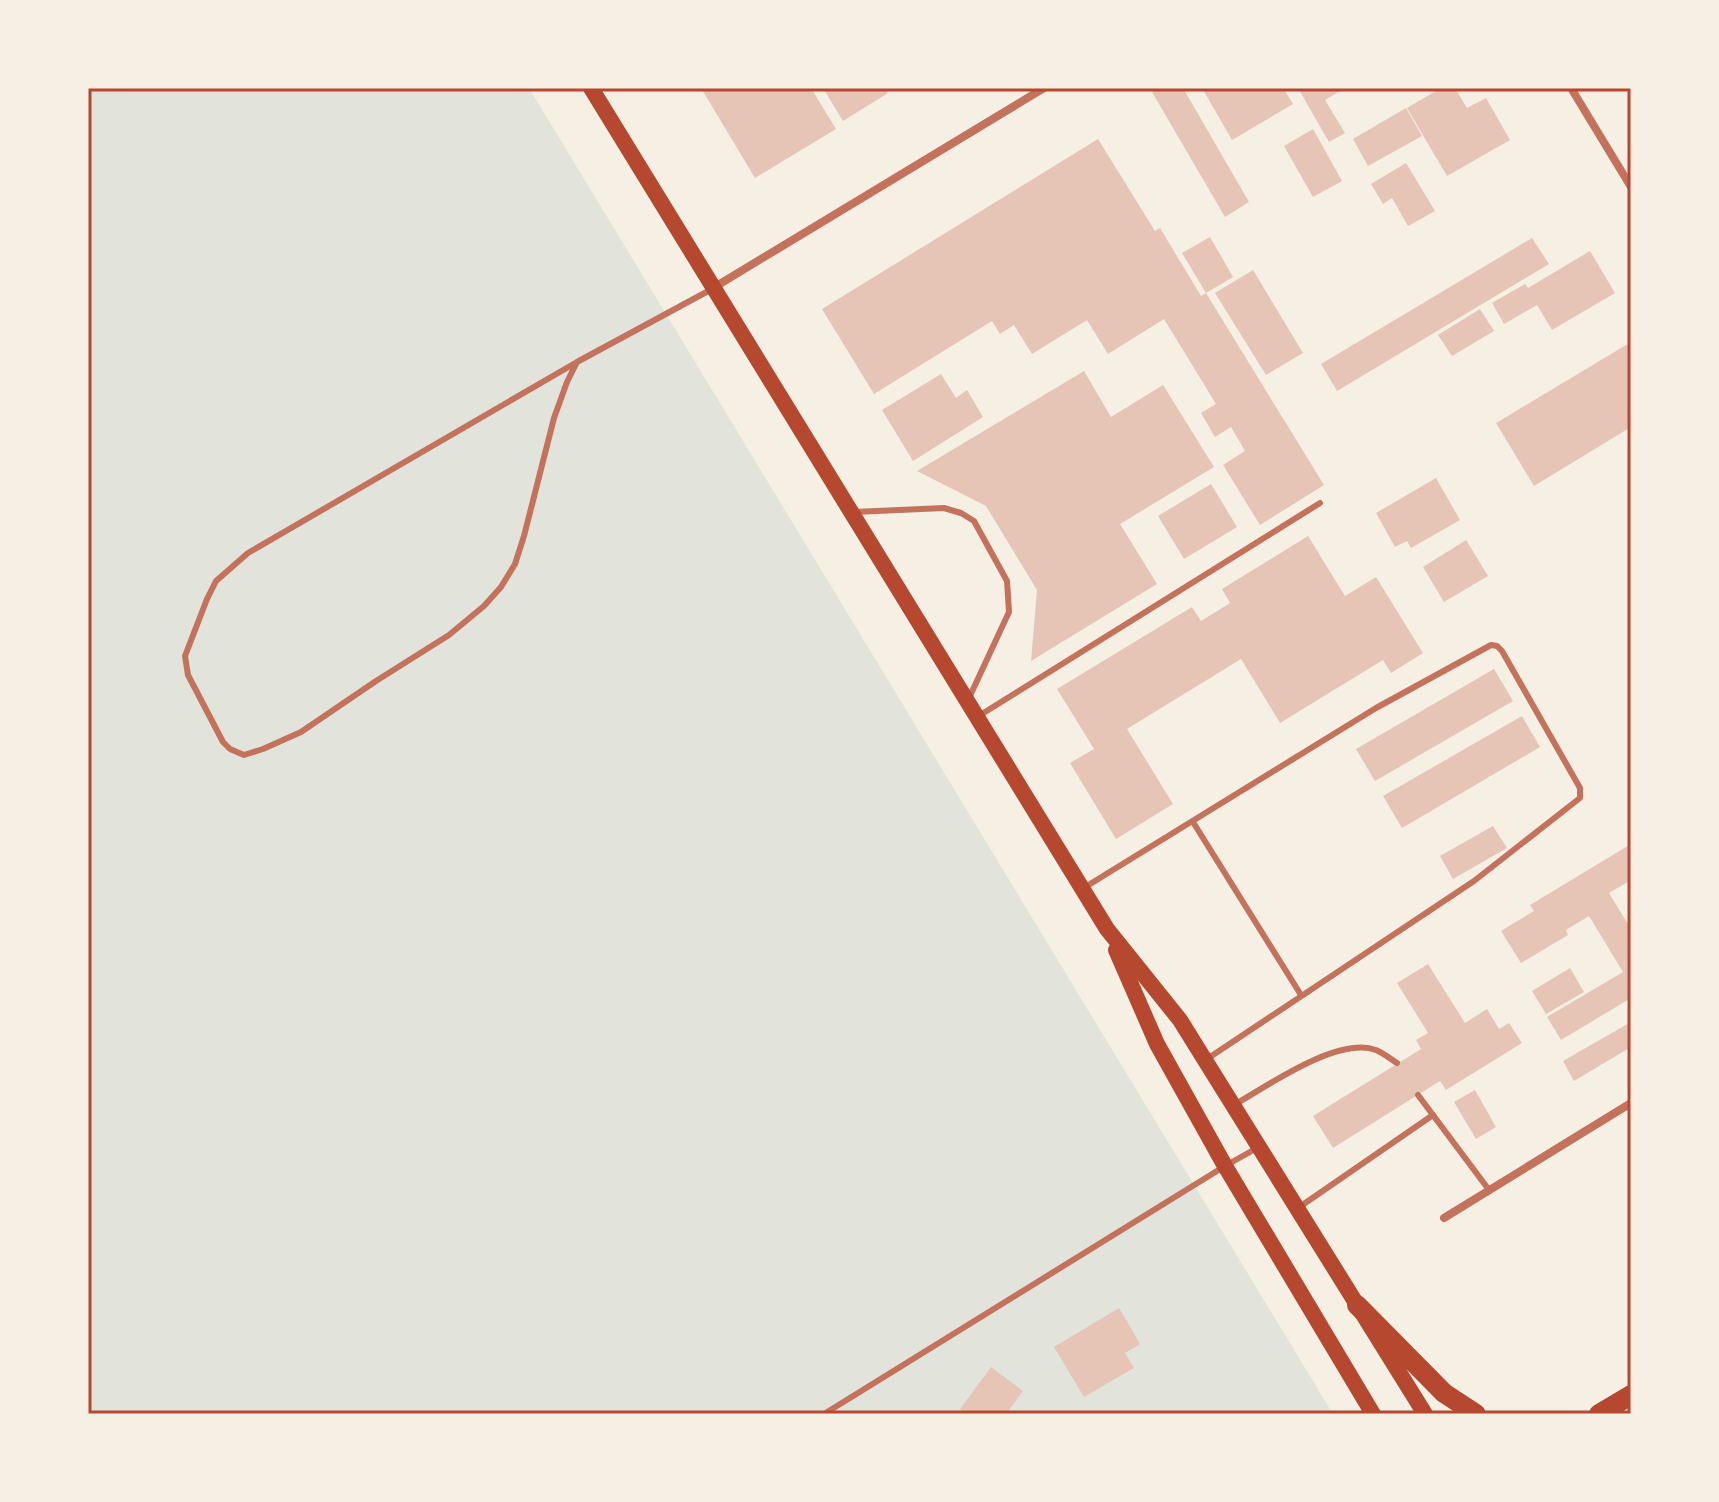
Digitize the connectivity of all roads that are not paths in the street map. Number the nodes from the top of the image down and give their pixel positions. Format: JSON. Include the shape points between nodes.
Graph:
{"nodes":[{"id":1,"x":591,"y":88,"type":"edge"},
{"id":2,"x":1044,"y":88,"type":"edge"},
{"id":3,"x":1571,"y":88,"type":"edge"},
{"id":4,"x":1631,"y":187,"type":"edge"},
{"id":5,"x":713,"y":289,"type":"junction"},
{"id":6,"x":577,"y":362,"type":"junction"},
{"id":7,"x":1320,"y":503,"type":"dead end"},
{"id":8,"x":850,"y":512,"type":"junction"},
{"id":9,"x":967,"y":701,"type":"junction"},
{"id":10,"x":977,"y":717,"type":"junction"},
{"id":11,"x":1193,"y":822,"type":"junction"},
{"id":12,"x":1082,"y":889,"type":"junction"},
{"id":13,"x":1107,"y":929,"type":"junction"},
{"id":14,"x":1301,"y":995,"type":"junction"},
{"id":15,"x":1205,"y":1060,"type":"junction"},
{"id":16,"x":1397,"y":1063,"type":"dead end"},
{"id":17,"x":1418,"y":1095,"type":"dead end"},
{"id":18,"x":1631,"y":1103,"type":"edge"},
{"id":19,"x":1234,"y":1105,"type":"junction"},
{"id":20,"x":1433,"y":1115,"type":"junction"},
{"id":21,"x":1260,"y":1146,"type":"junction"},
{"id":22,"x":1225,"y":1166,"type":"junction"},
{"id":23,"x":1489,"y":1190,"type":"junction"},
{"id":24,"x":1298,"y":1208,"type":"junction"},
{"id":25,"x":1444,"y":1218,"type":"dead end"},
{"id":26,"x":1357,"y":1305,"type":"junction"},
{"id":27,"x":1631,"y":1395,"type":"edge"},
{"id":28,"x":1631,"y":1405,"type":"edge"},
{"id":29,"x":824,"y":1414,"type":"edge"},
{"id":30,"x":1373,"y":1414,"type":"edge"},
{"id":31,"x":1425,"y":1414,"type":"edge"},
{"id":32,"x":1476,"y":1414,"type":"edge"},
{"id":33,"x":1599,"y":1414,"type":"edge"},
{"id":34,"x":1622,"y":1414,"type":"edge"}],
"edges":[{"from":1,"to":5,"type":"main road"},
{"from":2,"to":5,"type":"street"},
{"from":3,"to":4,"type":"street"},
{"from":5,"to":6,"type":"lane"},
{"from":5,"to":8,"type":"main road"},
{"from":6,"to":6,"type":"lane","via":[[248,553],[216,581],[185,656],[188,675],[230,749],[244,755],[301,732],[449,635],[484,606],[515,564],[554,418]]},
{"from":7,"to":10,"type":"lane"},
{"from":8,"to":9,"type":"main road"},
{"from":8,"to":9,"type":"lane","via":[[944,508],[974,521],[1007,581],[1009,612]]},
{"from":9,"to":10,"type":"main road"},
{"from":10,"to":12,"type":"main road"},
{"from":11,"to":12,"type":"lane"},
{"from":11,"to":14,"type":"lane"},
{"from":11,"to":14,"type":"lane","via":[[1376,708],[1491,645],[1502,651],[1580,788],[1580,798],[1474,881]]},
{"from":12,"to":13,"type":"main road"},
{"from":13,"to":15,"type":"main road"},
{"from":13,"to":22,"type":"main road","via":[[1157,1044]]},
{"from":14,"to":15,"type":"lane"},
{"from":15,"to":19,"type":"main road"},
{"from":16,"to":19,"type":"lane","via":[[1376,1050],[1333,1053]]},
{"from":17,"to":20,"type":"lane"},
{"from":18,"to":23,"type":"street"},
{"from":19,"to":21,"type":"main road"},
{"from":20,"to":23,"type":"lane"},
{"from":20,"to":24,"type":"lane"},
{"from":21,"to":22,"type":"lane"},
{"from":21,"to":24,"type":"main road"},
{"from":22,"to":29,"type":"lane"},
{"from":22,"to":30,"type":"main road"},
{"from":23,"to":25,"type":"street"},
{"from":24,"to":26,"type":"main road"},
{"from":26,"to":31,"type":"main road"},
{"from":26,"to":32,"type":"main road","via":[[1444,1393]]},
{"from":27,"to":33,"type":"main road"},
{"from":28,"to":34,"type":"main road"}]}
